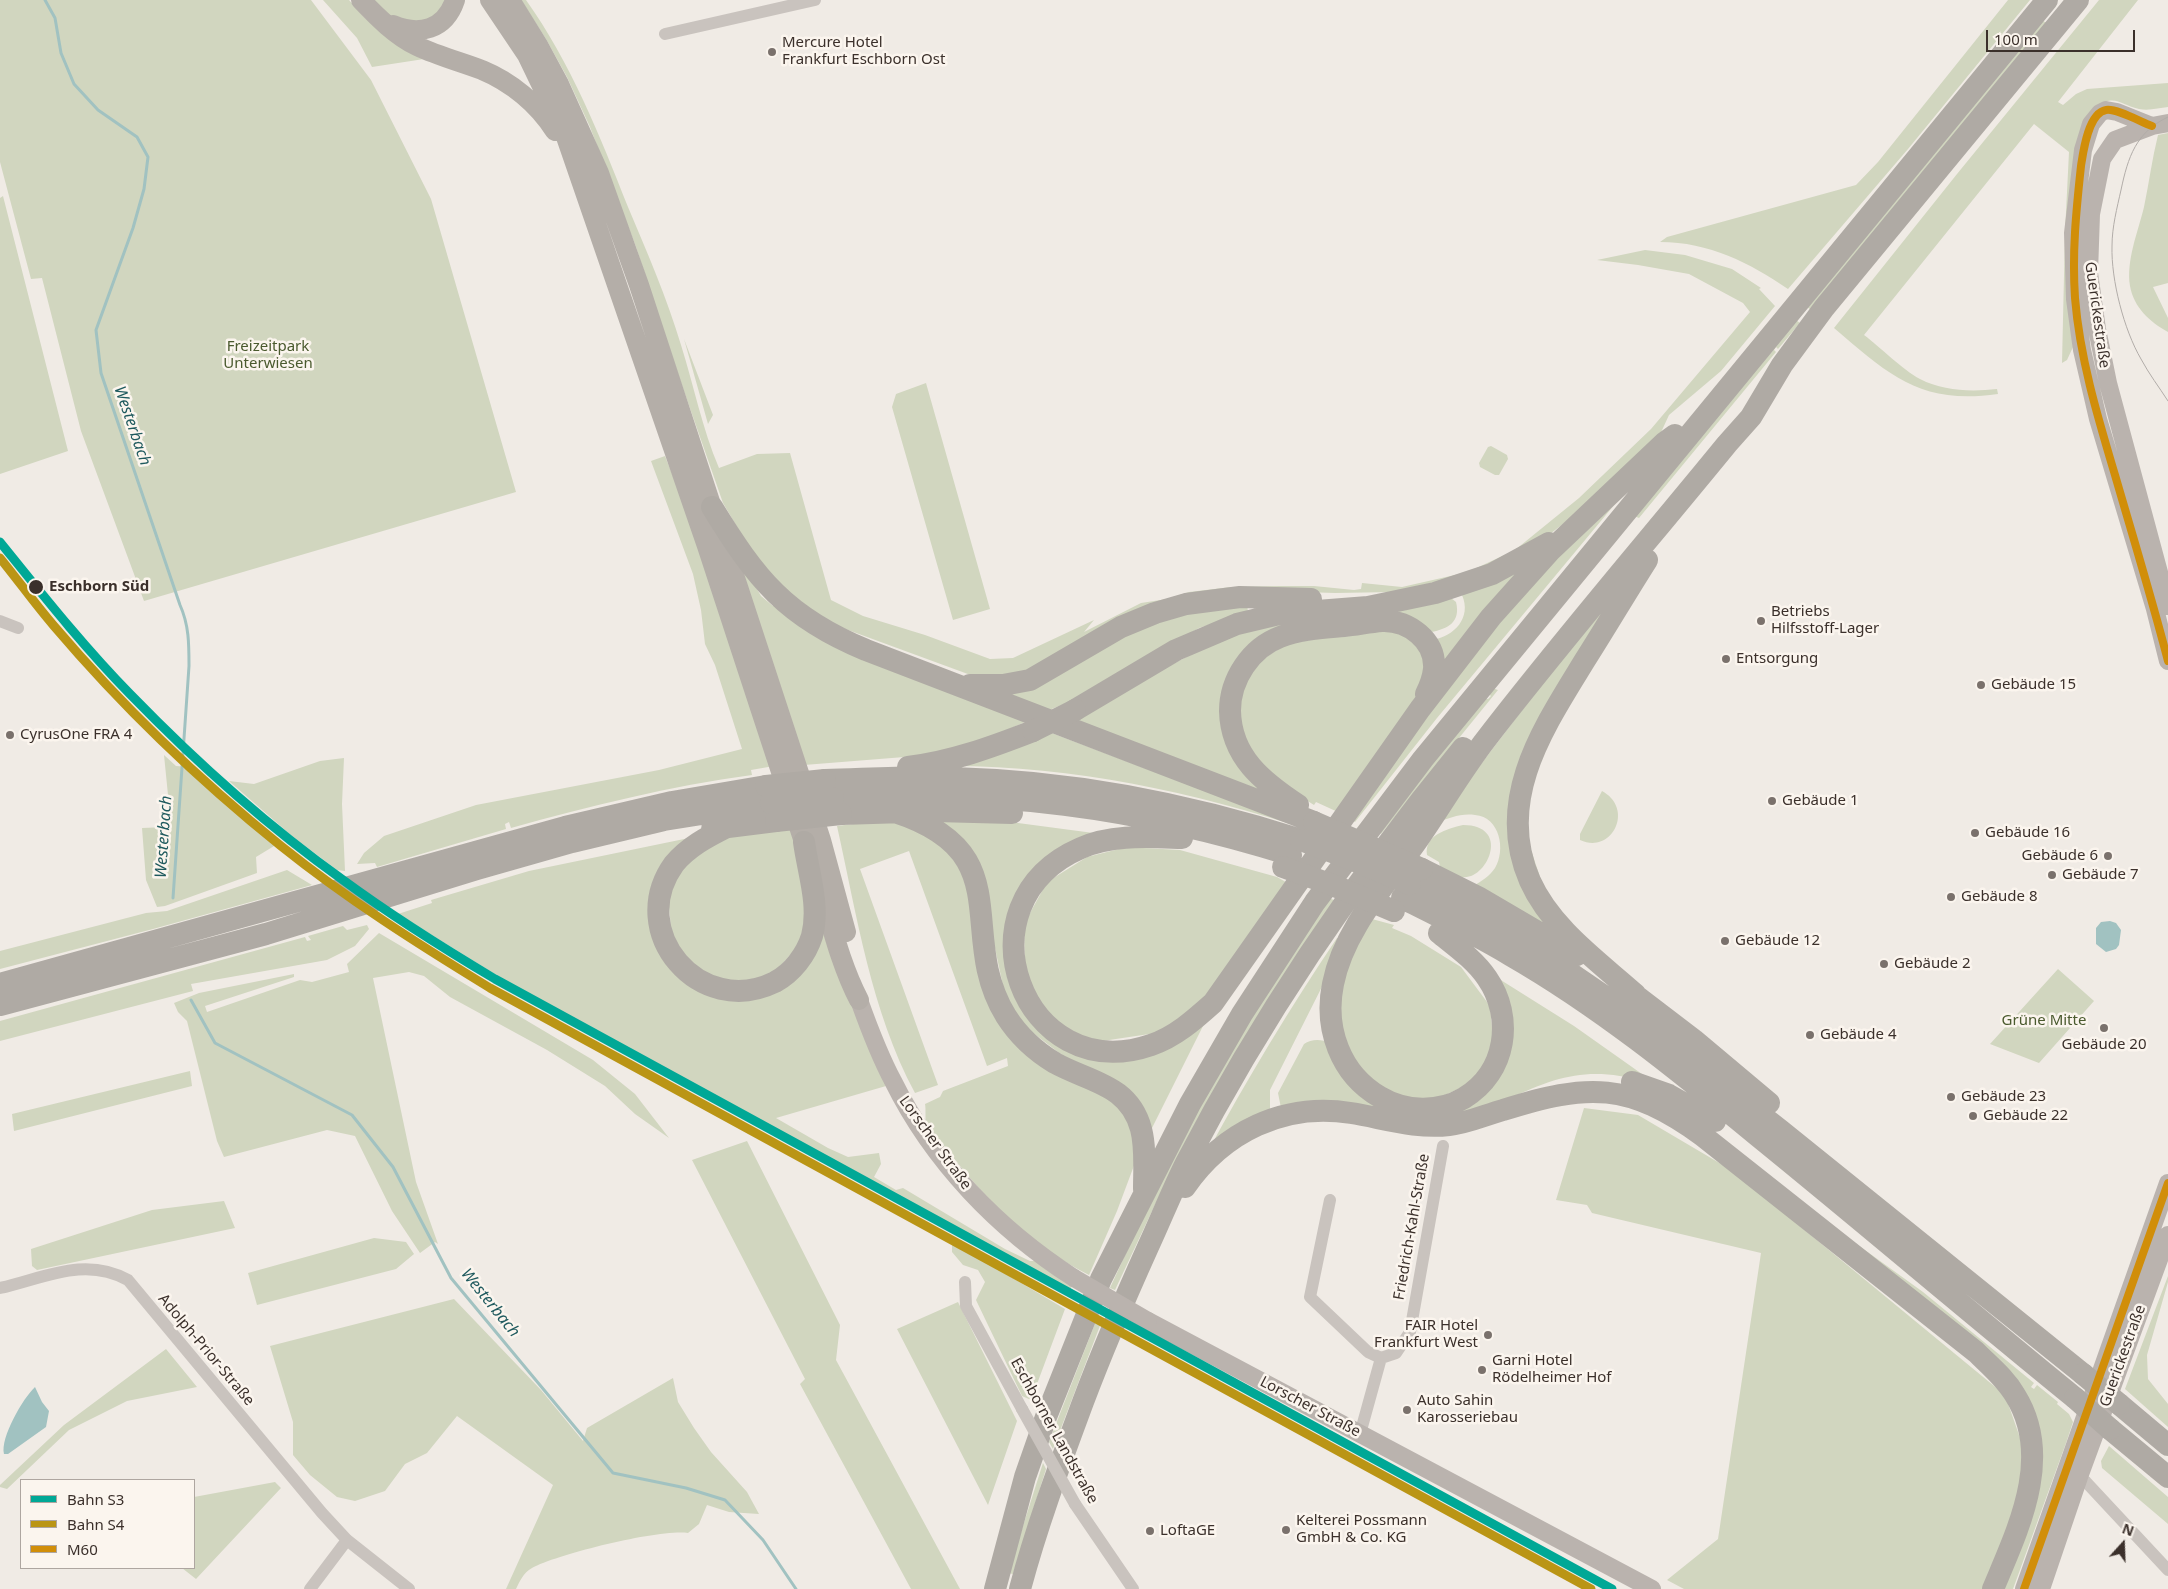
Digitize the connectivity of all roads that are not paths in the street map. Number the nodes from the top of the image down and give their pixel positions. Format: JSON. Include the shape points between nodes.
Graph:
{"nodes":[{"id":1,"x":361,"y":0,"type":"edge"},
{"id":2,"x":455,"y":0,"type":"edge"},
{"id":3,"x":490,"y":0,"type":"edge"},
{"id":4,"x":510,"y":0,"type":"edge"},
{"id":5,"x":815,"y":0,"type":"edge"},
{"id":6,"x":2047,"y":0,"type":"edge"},
{"id":7,"x":2078,"y":0,"type":"edge"},
{"id":8,"x":384,"y":22,"type":"junction"},
{"id":9,"x":665,"y":34,"type":"dead end"},
{"id":10,"x":2160,"y":125,"type":"edge"},
{"id":11,"x":587,"y":195,"type":"junction"},
{"id":12,"x":1782,"y":365,"type":"junction"},
{"id":13,"x":1706,"y":413,"type":"junction"},
{"id":14,"x":1751,"y":417,"type":"junction"},
{"id":15,"x":712,"y":506,"type":"junction"},
{"id":16,"x":1573,"y":528,"type":"junction"},
{"id":17,"x":1387,"y":601,"type":"junction"},
{"id":18,"x":2168,"y":606,"type":"edge"},
{"id":19,"x":0,"y":621,"type":"edge"},
{"id":20,"x":18,"y":628,"type":"dead end"},
{"id":21,"x":2168,"y":661,"type":"edge"},
{"id":22,"x":960,"y":686,"type":"junction"},
{"id":23,"x":1420,"y":709,"type":"junction"},
{"id":24,"x":833,"y":797,"type":"junction"},
{"id":25,"x":771,"y":804,"type":"junction"},
{"id":26,"x":895,"y":812,"type":"junction"},
{"id":27,"x":1316,"y":820,"type":"junction"},
{"id":28,"x":727,"y":827,"type":"junction"},
{"id":29,"x":1182,"y":838,"type":"junction"},
{"id":30,"x":572,"y":842,"type":"junction"},
{"id":31,"x":804,"y":842,"type":"junction"},
{"id":32,"x":1292,"y":854,"type":"junction"},
{"id":33,"x":1296,"y":887,"type":"junction"},
{"id":34,"x":1407,"y":890,"type":"junction"},
{"id":35,"x":1439,"y":933,"type":"junction"},
{"id":36,"x":0,"y":984,"type":"edge"},
{"id":37,"x":1260,"y":986,"type":"junction"},
{"id":38,"x":1635,"y":994,"type":"junction"},
{"id":39,"x":859,"y":1000,"type":"junction"},
{"id":40,"x":0,"y":1005,"type":"edge"},
{"id":41,"x":1503,"y":1110,"type":"junction"},
{"id":42,"x":1716,"y":1121,"type":"junction"},
{"id":43,"x":1443,"y":1146,"type":"dead end"},
{"id":44,"x":2168,"y":1183,"type":"edge"},
{"id":45,"x":1144,"y":1193,"type":"junction"},
{"id":46,"x":1330,"y":1200,"type":"dead end"},
{"id":47,"x":2168,"y":1235,"type":"edge"},
{"id":48,"x":1916,"y":1239,"type":"junction"},
{"id":49,"x":1150,"y":1243,"type":"junction"},
{"id":50,"x":965,"y":1282,"type":"dead end"},
{"id":51,"x":0,"y":1288,"type":"edge"},
{"id":52,"x":1948,"y":1294,"type":"junction"},
{"id":53,"x":1381,"y":1358,"type":"junction"},
{"id":54,"x":1360,"y":1434,"type":"junction"},
{"id":55,"x":2168,"y":1445,"type":"edge"},
{"id":56,"x":2168,"y":1477,"type":"edge"},
{"id":57,"x":2079,"y":1478,"type":"junction"},
{"id":58,"x":347,"y":1540,"type":"junction"},
{"id":59,"x":2168,"y":1570,"type":"edge"},
{"id":60,"x":310,"y":1589,"type":"edge"},
{"id":61,"x":409,"y":1589,"type":"edge"},
{"id":62,"x":995,"y":1589,"type":"edge"},
{"id":63,"x":1020,"y":1589,"type":"edge"},
{"id":64,"x":1133,"y":1589,"type":"edge"},
{"id":65,"x":1652,"y":1589,"type":"edge"},
{"id":66,"x":1993,"y":1589,"type":"edge"},
{"id":67,"x":2024,"y":1589,"type":"edge"},
{"id":68,"x":2041,"y":1589,"type":"edge"}],
"edges":[{"from":1,"to":8,"type":"highway"},
{"from":2,"to":8,"type":"highway","via":[[445,18],[432,28],[415,31]]},
{"from":3,"to":11,"type":"highway","via":[[527,56],[547,96]]},
{"from":4,"to":15,"type":"highway","via":[[559,84],[599,173]]},
{"from":5,"to":9,"type":"street"},
{"from":6,"to":13,"type":"highway"},
{"from":7,"to":12,"type":"highway","via":[[1824,308]]},
{"from":8,"to":11,"type":"highway","via":[[418,47],[483,71],[521,94],[554,130]]},
{"from":10,"to":18,"type":"main road","name":"Guerickestraße","via":[[2115,140],[2102,159],[2091,214],[2088,273],[2108,383]]},
{"from":10,"to":21,"type":"main road","name":"Guerickestraße","via":[[2117,112],[2106,110],[2100,113],[2091,124],[2083,150],[2072,232],[2075,299],[2082,350],[2098,419]]},
{"from":11,"to":31,"type":"highway"},
{"from":12,"to":14,"type":"highway"},
{"from":12,"to":49,"type":"highway","via":[[1734,418],[1434,783],[1327,927],[1251,1046],[1209,1120],[1170,1195]]},
{"from":13,"to":16,"type":"highway","via":[[1664,443]]},
{"from":13,"to":37,"type":"highway","via":[[1417,766],[1315,902]]},
{"from":14,"to":35,"type":"highway","via":[[1486,738],[1348,944],[1336,971],[1331,997],[1330,1019],[1334,1039],[1348,1067],[1362,1083],[1379,1097],[1408,1108],[1436,1108],[1464,1098],[1491,1072],[1503,1042],[1504,1020],[1486,975]]},
{"from":14,"to":38,"type":"highway","via":[[1658,543],[1549,718],[1521,787],[1520,840],[1530,881],[1558,922]]},
{"from":15,"to":22,"type":"highway","via":[[761,579],[809,621],[840,638]]},
{"from":15,"to":39,"type":"highway","via":[[824,848],[858,982]]},
{"from":16,"to":17,"type":"highway","via":[[1517,562],[1474,581],[1436,593]]},
{"from":16,"to":23,"type":"highway","via":[[1491,617]]},
{"from":17,"to":22,"type":"highway","via":[[1240,598],[1195,602],[1121,627],[1030,680],[1003,685]]},
{"from":17,"to":24,"type":"highway","bridge":true,"via":[[1368,606],[1279,614],[1237,624],[1176,650],[1076,710],[1033,731]]},
{"from":19,"to":20,"type":"street"},
{"from":22,"to":27,"type":"highway"},
{"from":23,"to":27,"type":"highway","via":[[1432,681],[1432,654],[1420,634],[1396,622],[1301,631],[1272,641],[1255,653],[1242,670],[1232,697],[1230,717],[1235,737],[1245,759],[1259,777]]},
{"from":23,"to":33,"type":"highway"},
{"from":24,"to":25,"type":"highway","bridge":true},
{"from":24,"to":25,"type":"highway","bridge":true},
{"from":24,"to":26,"type":"highway"},
{"from":24,"to":32,"type":"highway","via":[[943,794],[1059,803],[1175,823]]},
{"from":25,"to":28,"type":"highway"},
{"from":25,"to":30,"type":"highway","via":[[664,820]]},
{"from":25,"to":36,"type":"highway","via":[[710,795],[612,815]]},
{"from":26,"to":29,"type":"highway","via":[[970,811],[1037,815],[1110,824]]},
{"from":26,"to":45,"type":"highway","via":[[924,822],[942,833],[967,860],[980,898],[992,986],[1013,1026],[1046,1057],[1111,1088],[1131,1106],[1143,1135]]},
{"from":27,"to":34,"type":"highway","bridge":true,"via":[[1345,834]]},
{"from":28,"to":30,"type":"highway"},
{"from":28,"to":31,"type":"highway","via":[[695,844],[675,863],[662,887],[659,914],[664,941],[679,964],[700,981],[726,990],[753,990],[773,983],[790,972],[806,950],[812,936],[815,913]]},
{"from":29,"to":32,"type":"highway"},
{"from":29,"to":33,"type":"highway","via":[[1123,839],[1082,848],[1065,856],[1045,872],[1028,893],[1014,932],[1016,974],[1035,1011],[1064,1038],[1100,1050],[1126,1051],[1151,1045],[1180,1030],[1213,1003]]},
{"from":30,"to":40,"type":"highway","via":[[477,868],[344,911]]},
{"from":31,"to":39,"type":"highway","via":[[850,984]]},
{"from":32,"to":34,"type":"highway","bridge":true,"via":[[1354,860]]},
{"from":32,"to":34,"type":"highway","bridge":true,"via":[[1335,886]]},
{"from":33,"to":37,"type":"highway","via":[[1272,944]]},
{"from":34,"to":35,"type":"highway"},
{"from":34,"to":38,"type":"highway","via":[[1478,897],[1546,935]]},
{"from":34,"to":48,"type":"highway","via":[[1505,932],[1607,997],[1693,1061]]},
{"from":34,"to":52,"type":"highway","via":[[1600,1013],[1687,1078]]},
{"from":35,"to":42,"type":"highway","via":[[1572,1011]]},
{"from":37,"to":45,"type":"highway","via":[[1190,1104]]},
{"from":38,"to":48,"type":"highway","via":[[1757,1092],[1880,1201]]},
{"from":39,"to":54,"type":"main road","name":"Lorscher Straße","bridge":true,"via":[[880,1054],[905,1104],[954,1173],[1016,1236],[1074,1278],[1148,1321]]},
{"from":41,"to":42,"type":"highway","via":[[1554,1085],[1582,1078],[1603,1078],[1654,1089]]},
{"from":41,"to":49,"type":"highway","via":[[1448,1125],[1422,1125],[1323,1110],[1298,1112],[1260,1123],[1226,1143],[1200,1167]]},
{"from":41,"to":66,"type":"highway","via":[[1565,1093],[1597,1091],[1637,1099],[1662,1110],[1703,1136],[1976,1352],[2002,1377],[2022,1409],[2032,1462],[2026,1505]]},
{"from":42,"to":52,"type":"highway","via":[[1862,1235]]},
{"from":43,"to":53,"type":"street","name":"Friedrich-Kahl-Straße","via":[[1410,1332],[1396,1353]]},
{"from":44,"to":67,"type":"main road","name":"Guerickestraße"},
{"from":45,"to":62,"type":"highway","via":[[1101,1279],[1049,1408]]},
{"from":46,"to":53,"type":"street","via":[[1310,1297],[1368,1352]]},
{"from":47,"to":57,"type":"main road","name":"Guerickestraße"},
{"from":48,"to":55,"type":"highway","bridge":true},
{"from":49,"to":63,"type":"highway","via":[[1110,1331],[1045,1503]]},
{"from":50,"to":64,"type":"street","name":"Eschborner Landstraße","bridge":true,"via":[[966,1306],[1022,1409],[1075,1504]]},
{"from":51,"to":58,"type":"street","name":"Adolph-Prior-Straße","via":[[73,1269],[101,1269],[128,1280],[291,1478]]},
{"from":52,"to":56,"type":"highway","bridge":true},
{"from":53,"to":54,"type":"street"},
{"from":54,"to":65,"type":"main road","name":"Lorscher Straße"},
{"from":57,"to":59,"type":"street"},
{"from":57,"to":68,"type":"main road","name":"Guerickestraße"},
{"from":58,"to":60,"type":"street"},
{"from":58,"to":61,"type":"street","name":"Adolph-Prior-Straße"}]}
